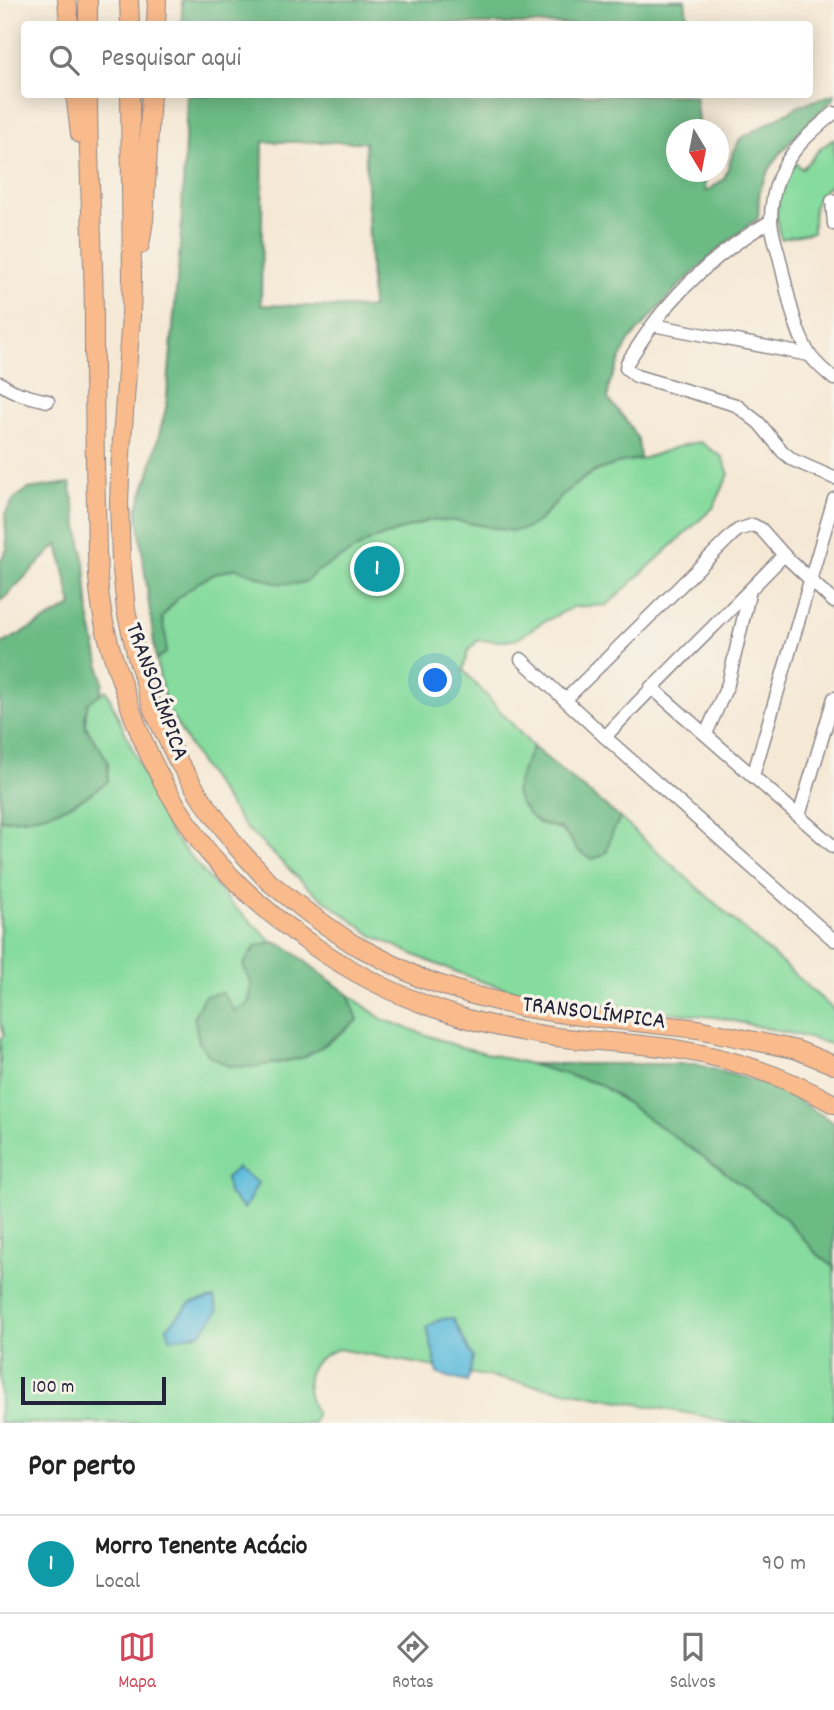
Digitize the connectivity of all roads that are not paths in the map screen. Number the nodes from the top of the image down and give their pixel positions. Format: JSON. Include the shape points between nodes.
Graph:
{"nodes":[{"id":1,"x":67,"y":0,"type":"edge"},
{"id":2,"x":88,"y":0,"type":"edge"},
{"id":3,"x":130,"y":0,"type":"edge"},
{"id":4,"x":157,"y":0,"type":"edge"},
{"id":5,"x":69,"y":21,"type":"edge"},
{"id":6,"x":88,"y":21,"type":"edge"},
{"id":7,"x":130,"y":21,"type":"edge"},
{"id":8,"x":156,"y":21,"type":"edge"},
{"id":9,"x":76,"y":98,"type":"edge"},
{"id":10,"x":88,"y":98,"type":"edge"},
{"id":11,"x":130,"y":98,"type":"edge"},
{"id":12,"x":151,"y":98,"type":"edge"},
{"id":13,"x":834,"y":113,"type":"edge"},
{"id":14,"x":832,"y":201,"type":"dead end"},
{"id":15,"x":90,"y":207,"type":"junction"},
{"id":16,"x":771,"y":221,"type":"junction"},
{"id":17,"x":834,"y":224,"type":"edge"},
{"id":18,"x":132,"y":278,"type":"junction"},
{"id":19,"x":653,"y":325,"type":"junction"},
{"id":20,"x":810,"y":355,"type":"junction"},
{"id":21,"x":834,"y":379,"type":"edge"},
{"id":22,"x":0,"y":383,"type":"edge"},
{"id":23,"x":48,"y":401,"type":"dead end"},
{"id":24,"x":834,"y":478,"type":"edge"},
{"id":25,"x":834,"y":499,"type":"edge"},
{"id":26,"x":784,"y":555,"type":"junction"},
{"id":27,"x":810,"y":580,"type":"junction"},
{"id":28,"x":750,"y":590,"type":"junction"},
{"id":29,"x":834,"y":602,"type":"edge"},
{"id":30,"x":521,"y":659,"type":"dead end"},
{"id":31,"x":651,"y":687,"type":"junction"},
{"id":32,"x":834,"y":698,"type":"edge"},
{"id":33,"x":566,"y":699,"type":"junction"},
{"id":34,"x":706,"y":734,"type":"junction"},
{"id":35,"x":605,"y":737,"type":"junction"},
{"id":36,"x":753,"y":776,"type":"junction"},
{"id":37,"x":799,"y":816,"type":"junction"},
{"id":38,"x":834,"y":847,"type":"edge"},
{"id":39,"x":834,"y":940,"type":"edge"},
{"id":40,"x":834,"y":1065,"type":"edge"},
{"id":41,"x":834,"y":1104,"type":"edge"}],
"edges":[{"from":1,"to":5,"type":"highway"},
{"from":2,"to":6,"type":"highway"},
{"from":3,"to":7,"type":"highway"},
{"from":4,"to":8,"type":"highway"},
{"from":9,"to":15,"type":"highway"},
{"from":10,"to":15,"type":"highway","name":"TRANSOLÍMPICA"},
{"from":11,"to":18,"type":"highway","name":"TRANSOLÍMPICA"},
{"from":12,"to":18,"type":"highway","via":[[144,220]]},
{"from":13,"to":16,"type":"street","via":[[790,155],[773,197]]},
{"from":14,"to":17,"type":"street"},
{"from":15,"to":41,"type":"highway","name":"TRANSOLÍMPICA","via":[[97,562],[103,614],[113,657],[155,770],[208,853],[284,925],[334,960],[402,996],[499,1027],[681,1050],[738,1063],[783,1078]]},
{"from":16,"to":19,"type":"street","via":[[725,250]]},
{"from":16,"to":20,"type":"street","via":[[791,307]]},
{"from":18,"to":40,"type":"highway","name":"TRANSOLÍMPICA","via":[[119,503],[126,610],[153,710],[178,761],[236,846],[269,882],[307,912],[353,944],[420,978],[520,1007],[698,1030],[797,1050]]},
{"from":19,"to":20,"type":"street"},
{"from":19,"to":24,"type":"street","via":[[627,363],[631,374],[736,405],[759,423],[783,453]]},
{"from":20,"to":21,"type":"street"},
{"from":22,"to":23,"type":"street"},
{"from":25,"to":27,"type":"street"},
{"from":26,"to":27,"type":"street"},
{"from":26,"to":28,"type":"street"},
{"from":26,"to":33,"type":"street","via":[[761,529],[752,525],[738,530]]},
{"from":27,"to":29,"type":"street"},
{"from":27,"to":36,"type":"street"},
{"from":28,"to":31,"type":"street"},
{"from":28,"to":34,"type":"street","via":[[734,666]]},
{"from":30,"to":33,"type":"street"},
{"from":31,"to":34,"type":"street"},
{"from":31,"to":35,"type":"street"},
{"from":32,"to":37,"type":"street"},
{"from":33,"to":35,"type":"street"},
{"from":34,"to":36,"type":"street"},
{"from":35,"to":39,"type":"street"},
{"from":36,"to":37,"type":"street"},
{"from":37,"to":38,"type":"street"}]}
